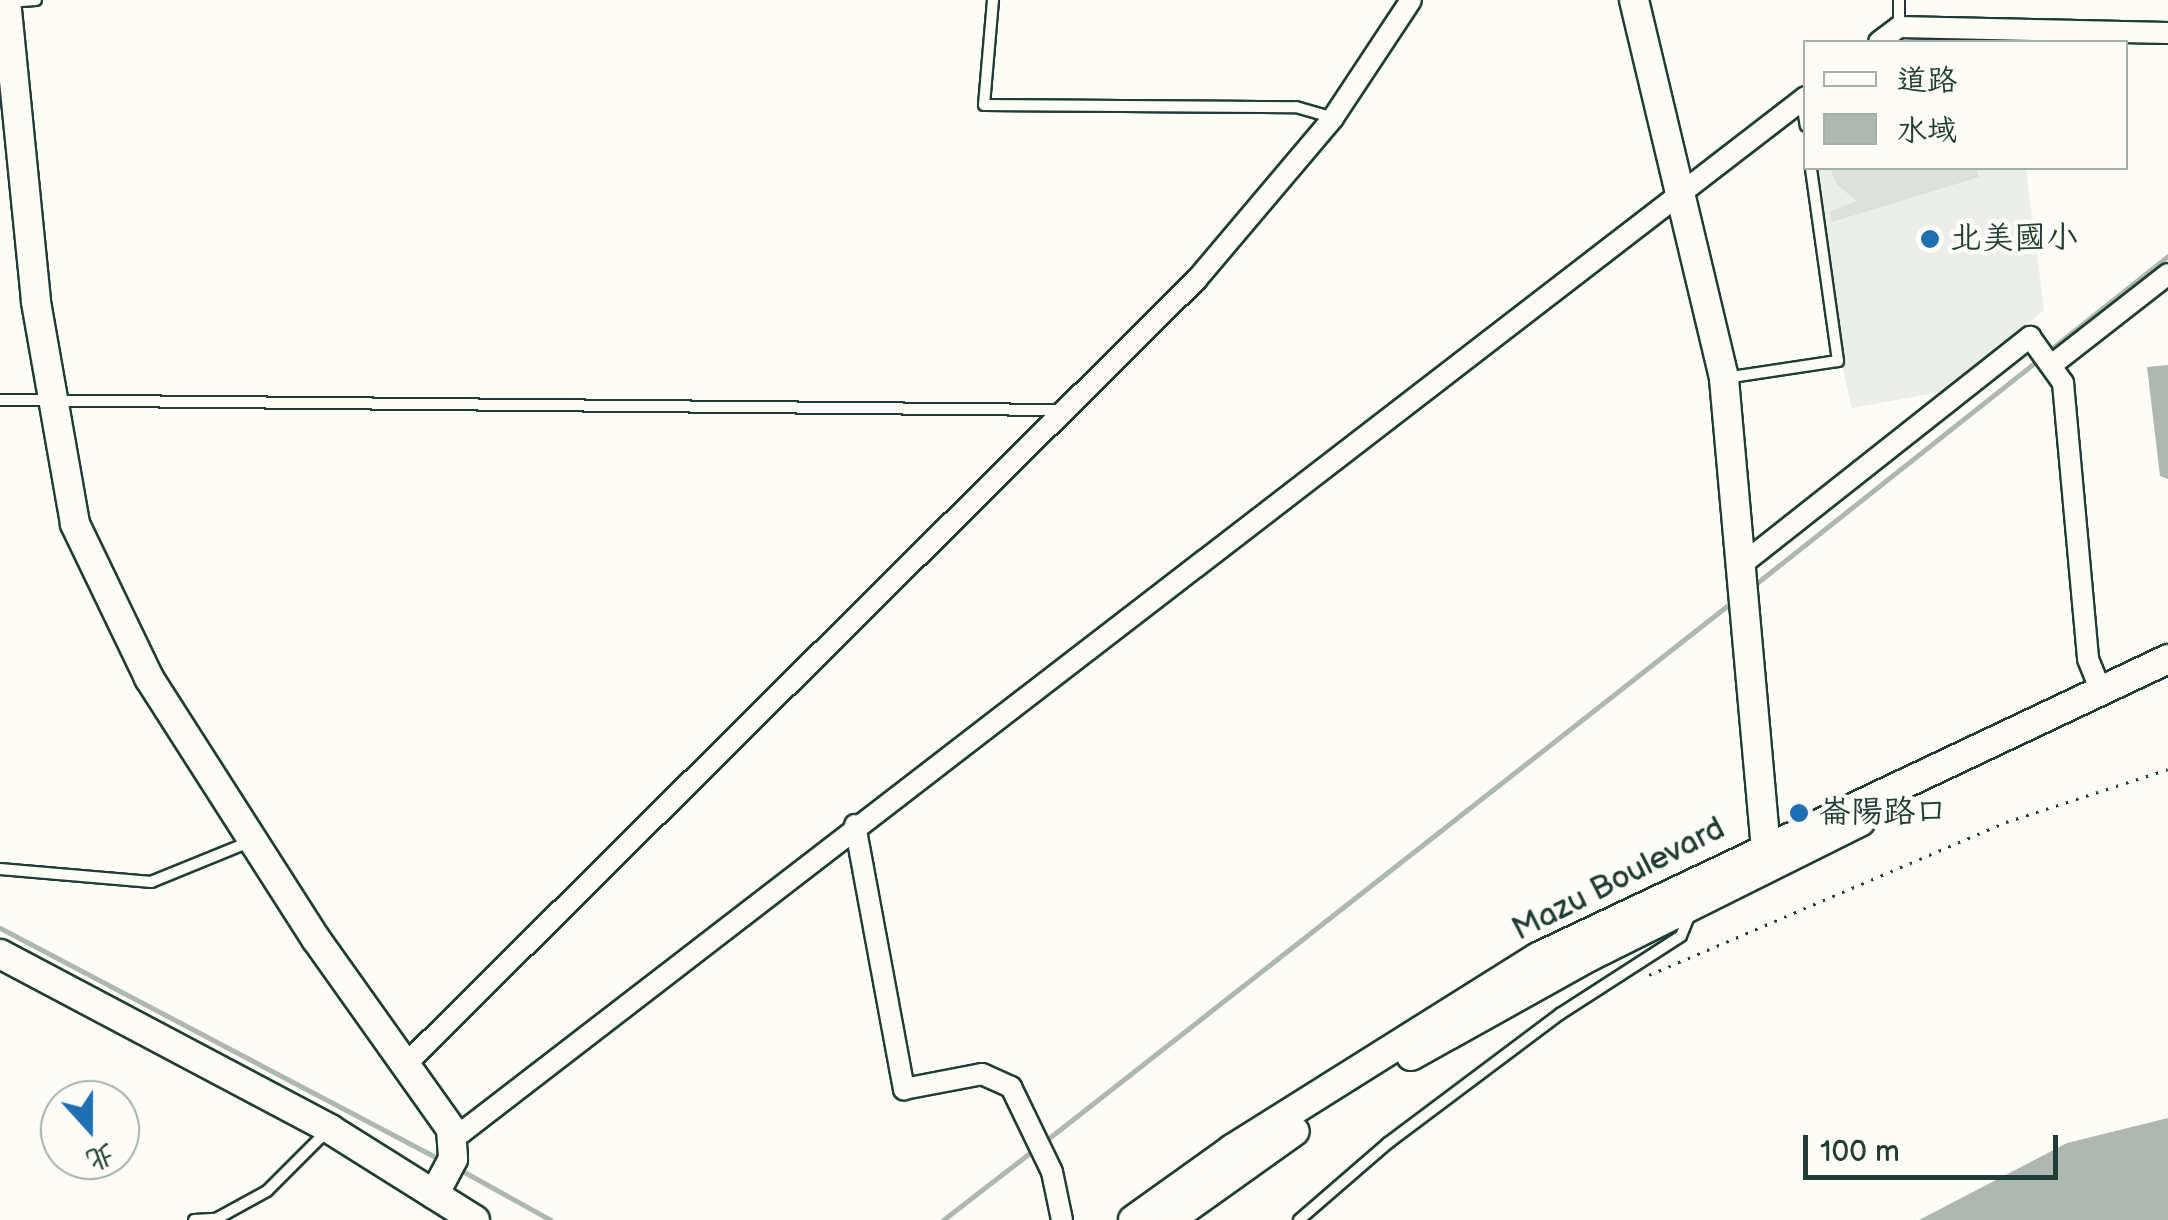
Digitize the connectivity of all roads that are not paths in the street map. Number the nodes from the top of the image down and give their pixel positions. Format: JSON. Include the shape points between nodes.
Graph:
{"nodes":[{"id":1,"x":16,"y":0,"type":"edge"},
{"id":2,"x":993,"y":0,"type":"edge"},
{"id":3,"x":1411,"y":0,"type":"edge"},
{"id":4,"x":1634,"y":0,"type":"edge"},
{"id":5,"x":1899,"y":0,"type":"edge"},
{"id":6,"x":1899,"y":27,"type":"junction"},
{"id":7,"x":2168,"y":32,"type":"edge"},
{"id":8,"x":1882,"y":40,"type":"edge"},
{"id":9,"x":1803,"y":100,"type":"edge"},
{"id":10,"x":1333,"y":118,"type":"junction"},
{"id":11,"x":1811,"y":170,"type":"edge"},
{"id":12,"x":1681,"y":191,"type":"junction"},
{"id":13,"x":2168,"y":274,"type":"edge"},
{"id":14,"x":2053,"y":364,"type":"junction"},
{"id":15,"x":1724,"y":379,"type":"junction"},
{"id":16,"x":0,"y":400,"type":"edge"},
{"id":17,"x":53,"y":400,"type":"junction"},
{"id":18,"x":1065,"y":410,"type":"junction"},
{"id":19,"x":1740,"y":566,"type":"junction"},
{"id":20,"x":2168,"y":658,"type":"edge"},
{"id":21,"x":2168,"y":678,"type":"edge"},
{"id":22,"x":2100,"y":690,"type":"junction"},
{"id":23,"x":855,"y":825,"type":"junction"},
{"id":24,"x":253,"y":841,"type":"junction"},
{"id":25,"x":1766,"y":846,"type":"junction"},
{"id":26,"x":0,"y":869,"type":"edge"},
{"id":27,"x":1694,"y":904,"type":"junction"},
{"id":28,"x":0,"y":954,"type":"edge"},
{"id":29,"x":409,"y":1061,"type":"junction"},
{"id":30,"x":330,"y":1129,"type":"junction"},
{"id":31,"x":452,"y":1140,"type":"junction"},
{"id":32,"x":434,"y":1194,"type":"junction"},
{"id":33,"x":194,"y":1220,"type":"edge"},
{"id":34,"x":476,"y":1220,"type":"edge"},
{"id":35,"x":1062,"y":1220,"type":"edge"},
{"id":36,"x":1133,"y":1220,"type":"edge"},
{"id":37,"x":1170,"y":1220,"type":"edge"},
{"id":38,"x":1299,"y":1220,"type":"edge"}],
"edges":[{"from":1,"to":17,"type":"street","via":[[36,302]]},
{"from":2,"to":10,"type":"lane","via":[[984,106],[1296,108]]},
{"from":3,"to":10,"type":"street"},
{"from":4,"to":12,"type":"street"},
{"from":5,"to":6,"type":"lane"},
{"from":6,"to":7,"type":"street"},
{"from":6,"to":8,"type":"street"},
{"from":9,"to":12,"type":"street"},
{"from":10,"to":18,"type":"street","via":[[1197,278]]},
{"from":11,"to":15,"type":"lane","via":[[1838,361]]},
{"from":12,"to":15,"type":"street"},
{"from":12,"to":23,"type":"street"},
{"from":13,"to":14,"type":"street"},
{"from":14,"to":19,"type":"street","via":[[2030,338]]},
{"from":14,"to":22,"type":"street","via":[[2063,383],[2088,659]]},
{"from":15,"to":19,"type":"street"},
{"from":16,"to":17,"type":"lane"},
{"from":17,"to":18,"type":"lane"},
{"from":17,"to":24,"type":"street","via":[[75,524],[88,556],[149,678]]},
{"from":18,"to":29,"type":"street"},
{"from":19,"to":25,"type":"street"},
{"from":20,"to":22,"type":"street","name":"Mazu Boulevard"},
{"from":21,"to":27,"type":"street","name":"Mazu Boulevard"},
{"from":22,"to":25,"type":"street","name":"Mazu Boulevard"},
{"from":23,"to":31,"type":"street"},
{"from":23,"to":35,"type":"street","via":[[904,1089],[982,1074],[1011,1086],[1052,1172]]},
{"from":24,"to":26,"type":"lane","via":[[151,882]]},
{"from":24,"to":29,"type":"street","via":[[316,939]]},
{"from":25,"to":27,"type":"street"},
{"from":25,"to":36,"type":"street","name":"Mazu Boulevard","via":[[1538,957],[1232,1149]]},
{"from":27,"to":37,"type":"street","name":"Mazu Boulevard","via":[[1418,1051]]},
{"from":27,"to":38,"type":"lane","via":[[1681,936],[1560,1014],[1388,1143]]},
{"from":28,"to":30,"type":"street"},
{"from":29,"to":31,"type":"street"},
{"from":30,"to":32,"type":"street"},
{"from":30,"to":33,"type":"lane","via":[[267,1191],[216,1219]]},
{"from":31,"to":32,"type":"street","via":[[453,1160]]},
{"from":32,"to":34,"type":"street"}]}
